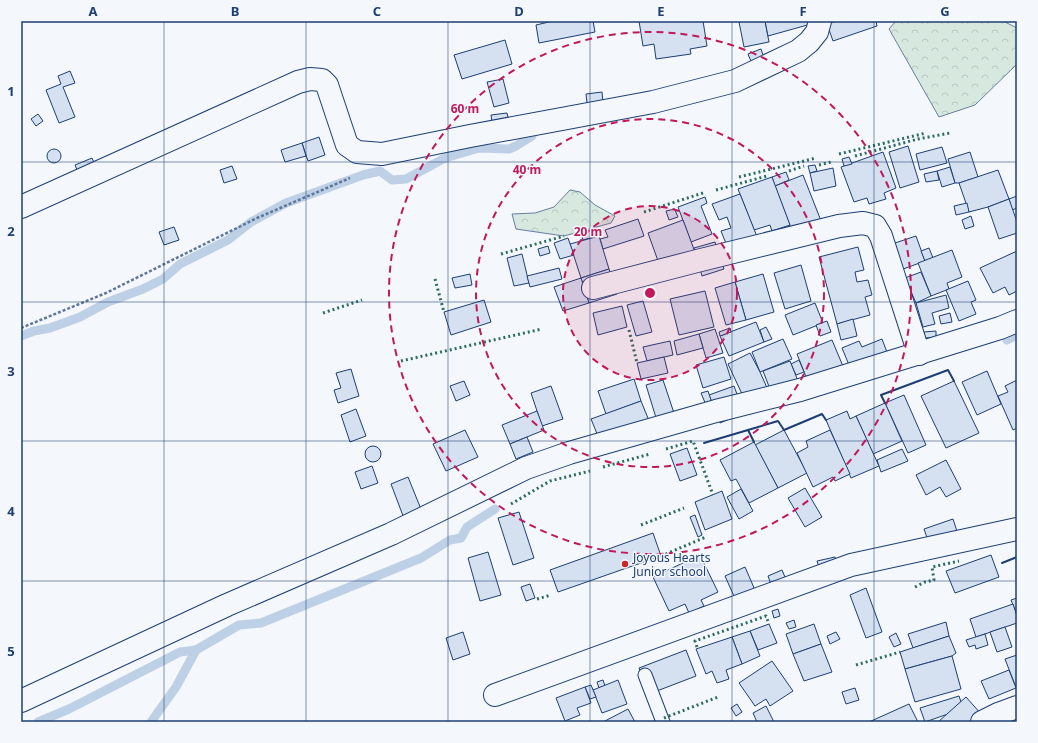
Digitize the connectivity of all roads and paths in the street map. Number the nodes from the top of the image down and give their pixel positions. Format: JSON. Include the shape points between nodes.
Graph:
{"nodes":[{"id":1,"x":820,"y":21,"type":"edge"},
{"id":2,"x":367,"y":153,"type":"junction"},
{"id":3,"x":21,"y":207,"type":"edge"},
{"id":4,"x":593,"y":288,"type":"dead end"},
{"id":5,"x":1017,"y":321,"type":"edge"},
{"id":6,"x":21,"y":328,"type":"edge"},
{"id":7,"x":919,"y":354,"type":"junction"},
{"id":8,"x":1017,"y":529,"type":"edge"},
{"id":9,"x":645,"y":676,"type":"dead end"},
{"id":10,"x":495,"y":695,"type":"dead end"},
{"id":11,"x":21,"y":701,"type":"edge"},
{"id":12,"x":1017,"y":707,"type":"edge"},
{"id":13,"x":662,"y":722,"type":"edge"},
{"id":14,"x":982,"y":722,"type":"edge"}],
"edges":[{"from":1,"to":2,"type":"street","via":[[817,32],[798,51],[735,81],[653,102],[382,154]]},
{"from":2,"to":3,"type":"street","via":[[357,152],[346,144],[327,85],[322,80],[310,79],[298,82]]},
{"from":2,"to":6,"type":"path","via":[[363,170],[354,176],[257,218],[106,293]]},
{"from":4,"to":7,"type":"street","via":[[839,226],[863,223],[875,226],[881,236]]},
{"from":5,"to":7,"type":"street"},
{"from":7,"to":11,"type":"street","via":[[800,390],[569,453],[526,468],[391,534],[227,605]]},
{"from":8,"to":10,"type":"street","via":[[850,565]]},
{"from":9,"to":13,"type":"lane"},
{"from":12,"to":14,"type":"street"}]}
